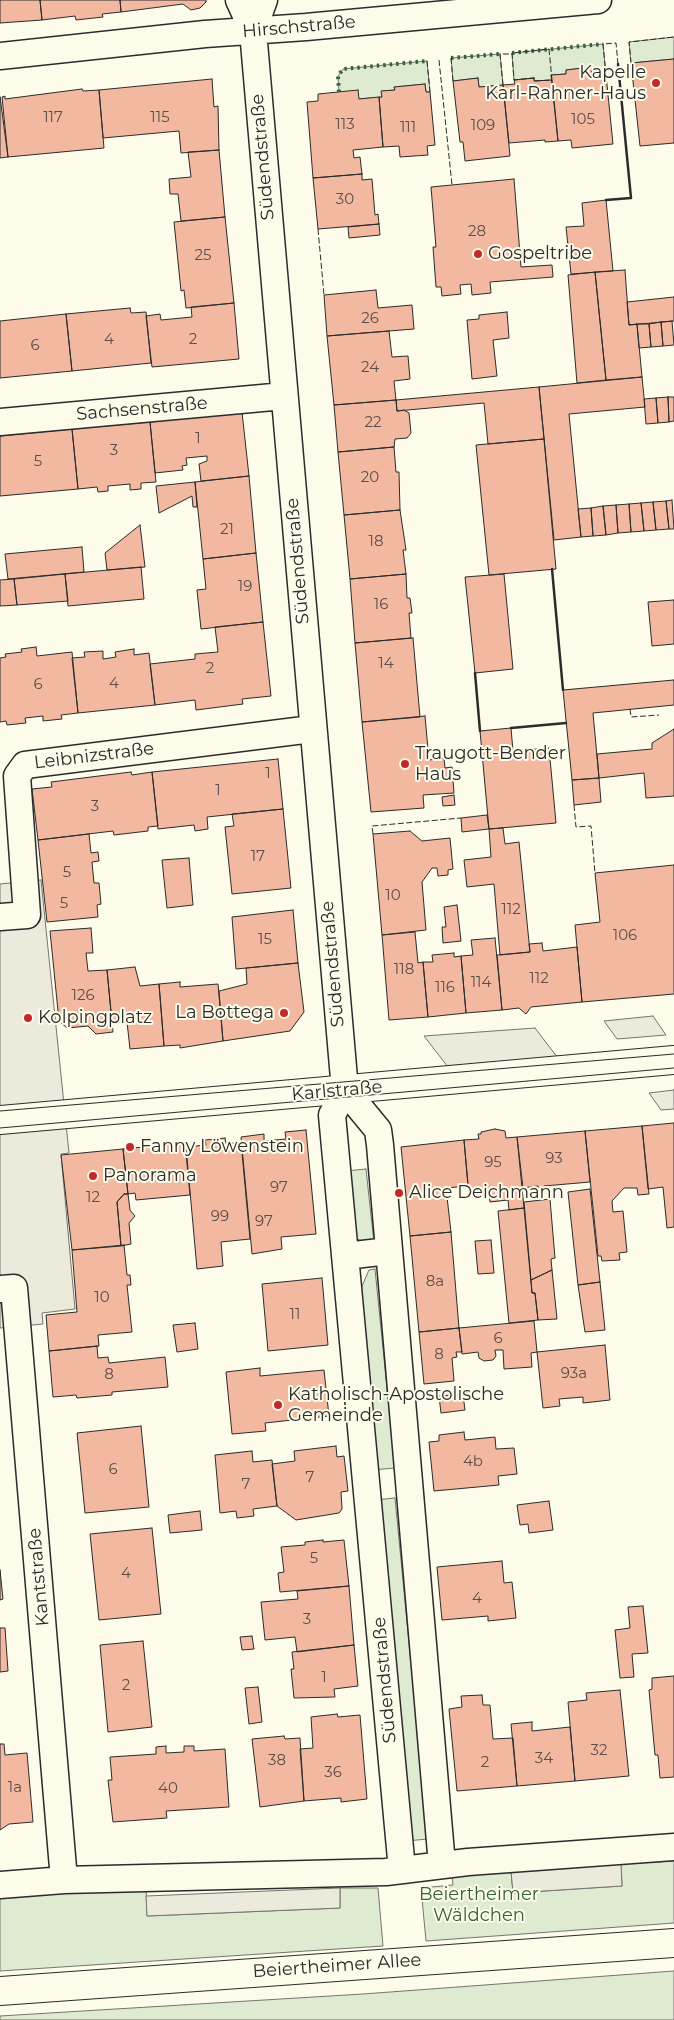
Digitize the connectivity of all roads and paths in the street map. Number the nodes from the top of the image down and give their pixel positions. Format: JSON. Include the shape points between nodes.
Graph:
{"nodes":[{"id":1,"x":239,"y":0,"type":"edge"},
{"id":2,"x":264,"y":0,"type":"edge"},
{"id":3,"x":598,"y":0,"type":"edge"},
{"id":4,"x":253,"y":31,"type":"junction"},
{"id":5,"x":0,"y":56,"type":"edge"},
{"id":6,"x":284,"y":396,"type":"junction"},
{"id":7,"x":0,"y":422,"type":"edge"},
{"id":8,"x":312,"y":729,"type":"junction"},
{"id":9,"x":0,"y":917,"type":"edge"},
{"id":10,"x":674,"y":1060,"type":"edge"},
{"id":11,"x":345,"y":1090,"type":"junction"},
{"id":12,"x":0,"y":1120,"type":"edge"},
{"id":13,"x":389,"y":1251,"type":"junction"},
{"id":14,"x":345,"y":1256,"type":"junction"},
{"id":15,"x":0,"y":1289,"type":"edge"},
{"id":16,"x":409,"y":1485,"type":"junction"},
{"id":17,"x":367,"y":1489,"type":"junction"},
{"id":18,"x":674,"y":1847,"type":"edge"},
{"id":19,"x":442,"y":1865,"type":"junction"},
{"id":20,"x":402,"y":1870,"type":"junction"},
{"id":21,"x":64,"y":1880,"type":"junction"},
{"id":22,"x":0,"y":1885,"type":"edge"},
{"id":23,"x":674,"y":1944,"type":"edge"},
{"id":24,"x":0,"y":1991,"type":"edge"}],
"edges":[{"from":1,"to":4,"type":"street","name":"Südendstraße"},
{"from":2,"to":4,"type":"street","name":"Südendstraße"},
{"from":3,"to":4,"type":"street","name":"Hirschstraße"},
{"from":4,"to":5,"type":"street","name":"Hirschstraße"},
{"from":4,"to":6,"type":"street","name":"Südendstraße"},
{"from":6,"to":7,"type":"street","name":"Sachsenstraße"},
{"from":6,"to":8,"type":"street","name":"Südendstraße"},
{"from":8,"to":9,"type":"street","name":"Leibnizstraße","via":[[25,765],[17,776],[27,915]]},
{"from":8,"to":11,"type":"street","name":"Südendstraße"},
{"from":10,"to":11,"type":"main road","name":"Karlstraße"},
{"from":11,"to":12,"type":"main road","name":"Karlstraße"},
{"from":11,"to":13,"type":"street","via":[[378,1130]]},
{"from":11,"to":14,"type":"street","name":"Südendstraße","via":[[332,1115]]},
{"from":13,"to":14,"type":"street"},
{"from":13,"to":16,"type":"street"},
{"from":14,"to":17,"type":"street","name":"Südendstraße"},
{"from":15,"to":21,"type":"street","name":"Kantstraße","via":[[14,1288]]},
{"from":16,"to":17,"type":"street"},
{"from":16,"to":19,"type":"street"},
{"from":17,"to":20,"type":"street","name":"Südendstraße"},
{"from":18,"to":19,"type":"street"},
{"from":19,"to":20,"type":"street"},
{"from":20,"to":21,"type":"street"},
{"from":21,"to":22,"type":"street"},
{"from":23,"to":24,"type":"main road","name":"Beiertheimer Allee"}]}
